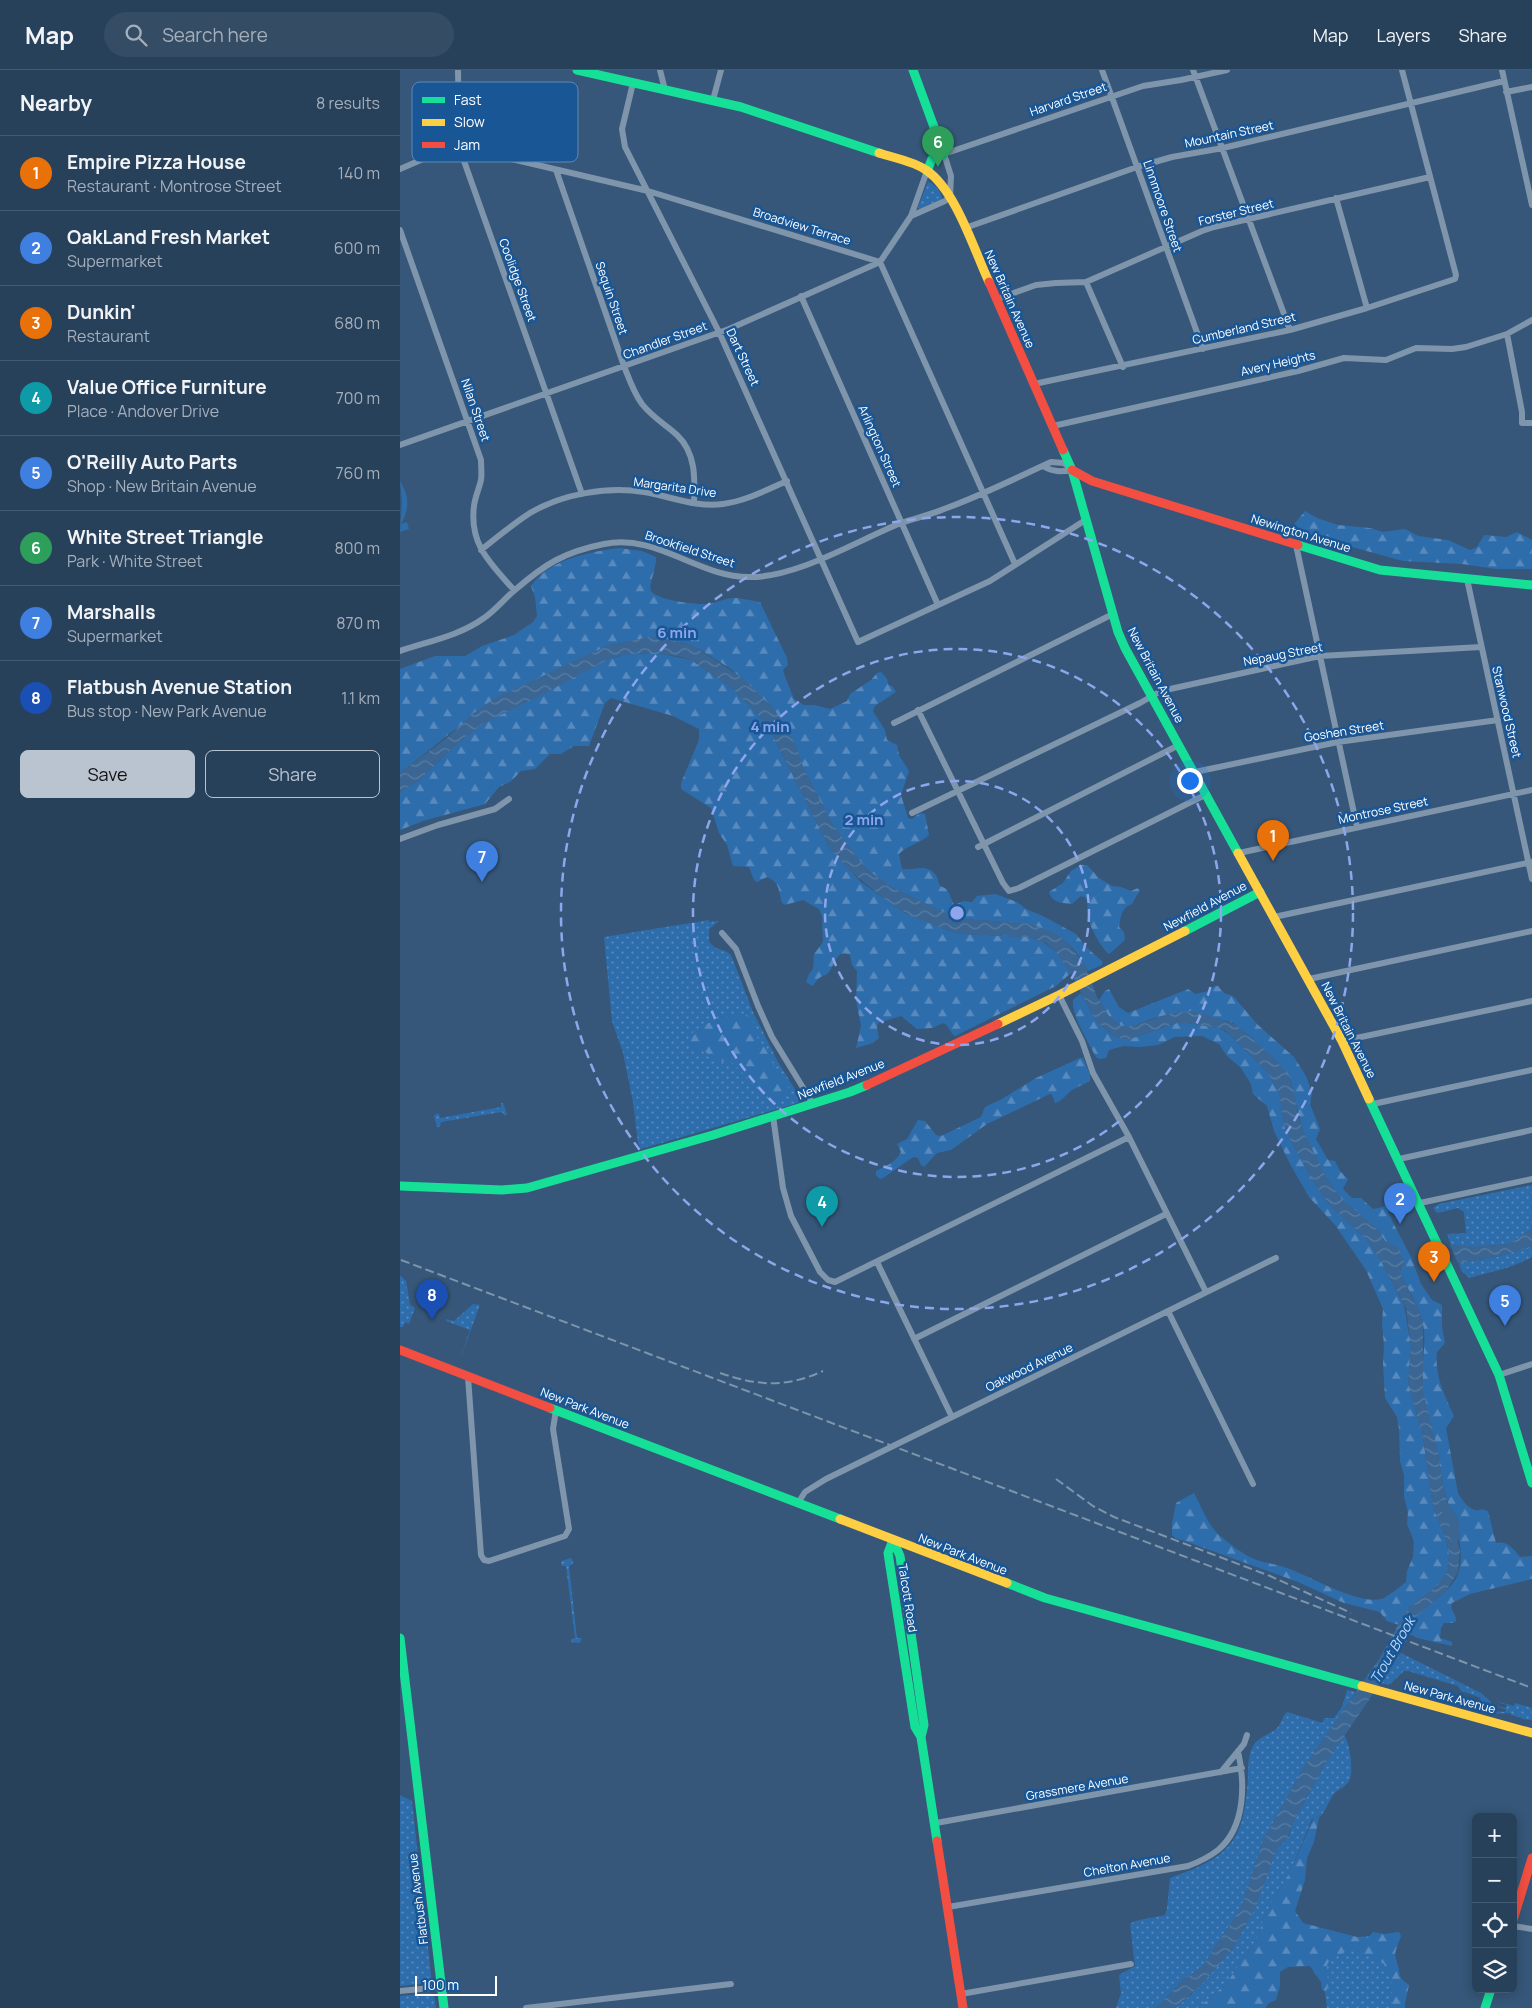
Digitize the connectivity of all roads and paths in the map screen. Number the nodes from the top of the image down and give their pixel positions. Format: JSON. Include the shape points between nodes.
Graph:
{"nodes":[{"id":1,"x":577,"y":70,"type":"edge"},
{"id":2,"x":660,"y":70,"type":"edge"},
{"id":3,"x":721,"y":70,"type":"edge"},
{"id":4,"x":913,"y":70,"type":"edge"},
{"id":5,"x":1102,"y":70,"type":"edge"},
{"id":6,"x":1193,"y":70,"type":"edge"},
{"id":7,"x":1227,"y":70,"type":"edge"},
{"id":8,"x":1402,"y":70,"type":"edge"},
{"id":9,"x":1502,"y":70,"type":"edge"},
{"id":10,"x":1196,"y":78,"type":"junction"},
{"id":11,"x":1504,"y":81,"type":"junction"},
{"id":12,"x":633,"y":83,"type":"junction"},
{"id":13,"x":1532,"y":87,"type":"edge"},
{"id":14,"x":665,"y":90,"type":"junction"},
{"id":15,"x":1506,"y":92,"type":"junction"},
{"id":16,"x":1112,"y":97,"type":"junction"},
{"id":17,"x":713,"y":100,"type":"junction"},
{"id":18,"x":1411,"y":104,"type":"junction"},
{"id":19,"x":1223,"y":148,"type":"junction"},
{"id":20,"x":944,"y":154,"type":"junction"},
{"id":21,"x":416,"y":162,"type":"edge"},
{"id":22,"x":464,"y":162,"type":"edge"},
{"id":23,"x":521,"y":162,"type":"edge"},
{"id":24,"x":1532,"y":163,"type":"edge"},
{"id":25,"x":1523,"y":165,"type":"junction"},
{"id":26,"x":1137,"y":167,"type":"junction"},
{"id":27,"x":400,"y":169,"type":"edge"},
{"id":28,"x":556,"y":170,"type":"junction"},
{"id":29,"x":927,"y":171,"type":"junction"},
{"id":30,"x":1430,"y":177,"type":"junction"},
{"id":31,"x":648,"y":191,"type":"junction"},
{"id":32,"x":950,"y":196,"type":"junction"},
{"id":33,"x":1336,"y":198,"type":"junction"},
{"id":34,"x":1532,"y":205,"type":"edge"},
{"id":35,"x":911,"y":216,"type":"junction"},
{"id":36,"x":1249,"y":220,"type":"junction"},
{"id":37,"x":965,"y":228,"type":"junction"},
{"id":38,"x":400,"y":230,"type":"edge"},
{"id":39,"x":1165,"y":248,"type":"junction"},
{"id":40,"x":880,"y":262,"type":"junction"},
{"id":41,"x":1086,"y":282,"type":"junction"},
{"id":42,"x":801,"y":296,"type":"junction"},
{"id":43,"x":997,"y":299,"type":"junction"},
{"id":44,"x":1367,"y":308,"type":"junction"},
{"id":45,"x":1532,"y":320,"type":"edge"},
{"id":46,"x":1290,"y":330,"type":"junction"},
{"id":47,"x":719,"y":332,"type":"junction"},
{"id":48,"x":1507,"y":334,"type":"junction"},
{"id":49,"x":1202,"y":349,"type":"junction"},
{"id":50,"x":624,"y":366,"type":"junction"},
{"id":51,"x":1123,"y":366,"type":"junction"},
{"id":52,"x":1034,"y":384,"type":"junction"},
{"id":53,"x":547,"y":394,"type":"junction"},
{"id":54,"x":468,"y":421,"type":"junction"},
{"id":55,"x":1532,"y":423,"type":"edge"},
{"id":56,"x":1053,"y":426,"type":"junction"},
{"id":57,"x":400,"y":445,"type":"edge"},
{"id":58,"x":1072,"y":470,"type":"junction"},
{"id":59,"x":787,"y":481,"type":"junction"},
{"id":60,"x":984,"y":492,"type":"junction"},
{"id":61,"x":582,"y":494,"type":"junction"},
{"id":62,"x":694,"y":503,"type":"junction"},
{"id":63,"x":1087,"y":519,"type":"junction"},
{"id":64,"x":901,"y":523,"type":"junction"},
{"id":65,"x":1296,"y":545,"type":"junction"},
{"id":66,"x":482,"y":550,"type":"junction"},
{"id":67,"x":820,"y":558,"type":"junction"},
{"id":68,"x":1015,"y":564,"type":"junction"},
{"id":69,"x":1466,"y":579,"type":"junction"},
{"id":70,"x":1532,"y":585,"type":"edge"},
{"id":71,"x":514,"y":590,"type":"junction"},
{"id":72,"x":938,"y":605,"type":"junction"},
{"id":73,"x":1113,"y":614,"type":"junction"},
{"id":74,"x":1481,"y":647,"type":"junction"},
{"id":75,"x":400,"y":651,"type":"edge"},
{"id":76,"x":1320,"y":656,"type":"junction"},
{"id":77,"x":1151,"y":695,"type":"junction"},
{"id":78,"x":918,"y":710,"type":"junction"},
{"id":79,"x":1498,"y":720,"type":"junction"},
{"id":80,"x":894,"y":723,"type":"dead end"},
{"id":81,"x":1338,"y":742,"type":"junction"},
{"id":82,"x":1179,"y":745,"type":"junction"},
{"id":83,"x":1195,"y":772,"type":"junction"},
{"id":84,"x":1532,"y":790,"type":"edge"},
{"id":85,"x":959,"y":792,"type":"junction"},
{"id":86,"x":1207,"y":794,"type":"junction"},
{"id":87,"x":1514,"y":794,"type":"junction"},
{"id":88,"x":509,"y":799,"type":"dead end"},
{"id":89,"x":912,"y":813,"type":"dead end"},
{"id":90,"x":1357,"y":827,"type":"junction"},
{"id":91,"x":400,"y":839,"type":"edge"},
{"id":92,"x":984,"y":844,"type":"junction"},
{"id":93,"x":978,"y":847,"type":"dead end"},
{"id":94,"x":1239,"y":853,"type":"junction"},
{"id":95,"x":1530,"y":862,"type":"edge"},
{"id":96,"x":1532,"y":879,"type":"edge"},
{"id":97,"x":1260,"y":892,"type":"junction"},
{"id":98,"x":1274,"y":916,"type":"junction"},
{"id":99,"x":1532,"y":931,"type":"edge"},
{"id":100,"x":722,"y":933,"type":"dead end"},
{"id":101,"x":1309,"y":979,"type":"junction"},
{"id":102,"x":1059,"y":995,"type":"junction"},
{"id":103,"x":1532,"y":1000,"type":"edge"},
{"id":104,"x":1342,"y":1041,"type":"junction"},
{"id":105,"x":1532,"y":1070,"type":"edge"},
{"id":106,"x":813,"y":1104,"type":"junction"},
{"id":107,"x":1372,"y":1104,"type":"junction"},
{"id":108,"x":773,"y":1116,"type":"junction"},
{"id":109,"x":1532,"y":1130,"type":"edge"},
{"id":110,"x":1129,"y":1137,"type":"junction"},
{"id":111,"x":1399,"y":1159,"type":"junction"},
{"id":112,"x":1532,"y":1179,"type":"edge"},
{"id":113,"x":400,"y":1186,"type":"edge"},
{"id":114,"x":1420,"y":1203,"type":"junction"},
{"id":115,"x":1166,"y":1214,"type":"junction"},
{"id":116,"x":1276,"y":1258,"type":"dead end"},
{"id":117,"x":876,"y":1262,"type":"junction"},
{"id":118,"x":1206,"y":1292,"type":"junction"},
{"id":119,"x":1168,"y":1311,"type":"junction"},
{"id":120,"x":914,"y":1339,"type":"junction"},
{"id":121,"x":400,"y":1350,"type":"edge"},
{"id":122,"x":1532,"y":1364,"type":"edge"},
{"id":123,"x":1499,"y":1375,"type":"junction"},
{"id":124,"x":468,"y":1377,"type":"junction"},
{"id":125,"x":556,"y":1410,"type":"junction"},
{"id":126,"x":952,"y":1417,"type":"junction"},
{"id":127,"x":1532,"y":1483,"type":"edge"},
{"id":128,"x":1253,"y":1484,"type":"dead end"},
{"id":129,"x":798,"y":1503,"type":"junction"},
{"id":130,"x":893,"y":1540,"type":"junction"},
{"id":131,"x":400,"y":1638,"type":"edge"},
{"id":132,"x":1532,"y":1733,"type":"edge"},
{"id":133,"x":1247,"y":1735,"type":"dead end"},
{"id":134,"x":1238,"y":1751,"type":"junction"},
{"id":135,"x":1242,"y":1768,"type":"junction"},
{"id":136,"x":1221,"y":1772,"type":"junction"},
{"id":137,"x":936,"y":1823,"type":"junction"},
{"id":138,"x":1532,"y":1858,"type":"edge"},
{"id":139,"x":948,"y":1906,"type":"junction"},
{"id":140,"x":1517,"y":1907,"type":"edge"},
{"id":141,"x":1517,"y":1926,"type":"edge"},
{"id":142,"x":1532,"y":1928,"type":"edge"},
{"id":143,"x":1131,"y":1964,"type":"dead end"},
{"id":144,"x":731,"y":1984,"type":"dead end"},
{"id":145,"x":441,"y":1987,"type":"junction"},
{"id":146,"x":400,"y":1991,"type":"edge"},
{"id":147,"x":1491,"y":1993,"type":"edge"},
{"id":148,"x":961,"y":1994,"type":"junction"},
{"id":149,"x":444,"y":2008,"type":"edge"},
{"id":150,"x":526,"y":2008,"type":"edge"},
{"id":151,"x":963,"y":2008,"type":"edge"},
{"id":152,"x":1486,"y":2008,"type":"edge"}],
"edges":[{"from":1,"to":12,"type":"main road","name":"New Britain Avenue"},
{"from":2,"to":14,"type":"street"},
{"from":3,"to":17,"type":"street"},
{"from":4,"to":20,"type":"main road"},
{"from":5,"to":16,"type":"street","name":"Linnmoore Street"},
{"from":6,"to":10,"type":"street"},
{"from":7,"to":10,"type":"street","name":"Harvard Street"},
{"from":8,"to":18,"type":"street"},
{"from":9,"to":11,"type":"street"},
{"from":10,"to":16,"type":"street","name":"Harvard Street","via":[[1143,86]]},
{"from":10,"to":19,"type":"street"},
{"from":11,"to":15,"type":"street"},
{"from":11,"to":18,"type":"street","name":"Mountain Street"},
{"from":12,"to":14,"type":"main road","name":"New Britain Avenue"},
{"from":12,"to":31,"type":"street","name":"Dart Street","via":[[622,138]]},
{"from":13,"to":15,"type":"street"},
{"from":14,"to":17,"type":"main road","name":"New Britain Avenue"},
{"from":15,"to":25,"type":"street"},
{"from":16,"to":20,"type":"street","name":"Harvard Street"},
{"from":16,"to":26,"type":"street","name":"Linnmoore Street"},
{"from":17,"to":29,"type":"main road","name":"New Britain Avenue","via":[[764,114]]},
{"from":18,"to":19,"type":"street","name":"Mountain Street"},
{"from":18,"to":30,"type":"street"},
{"from":19,"to":26,"type":"street","name":"Mountain Street"},
{"from":19,"to":36,"type":"street"},
{"from":20,"to":29,"type":"main road","name":"Harvard Street","via":[[931,160]]},
{"from":20,"to":32,"type":"street","via":[[952,176]]},
{"from":21,"to":27,"type":"street"},
{"from":22,"to":53,"type":"street","name":"Coolidge Street"},
{"from":23,"to":28,"type":"street","name":"Broadview Terrace"},
{"from":24,"to":25,"type":"street"},
{"from":25,"to":34,"type":"street"},
{"from":26,"to":37,"type":"street","name":"Mountain Street"},
{"from":26,"to":39,"type":"street","name":"Linnmoore Street"},
{"from":28,"to":31,"type":"street","name":"Broadview Terrace"},
{"from":28,"to":50,"type":"street","name":"Sequin Street"},
{"from":29,"to":32,"type":"main road","name":"New Britain Avenue"},
{"from":29,"to":35,"type":"street"},
{"from":30,"to":33,"type":"street","name":"Forster Street"},
{"from":30,"to":44,"type":"street","name":"Cumberland Street","via":[[1455,279]]},
{"from":31,"to":40,"type":"street","name":"Broadview Terrace"},
{"from":31,"to":47,"type":"street","name":"Dart Street"},
{"from":32,"to":35,"type":"street"},
{"from":32,"to":37,"type":"main road","name":"New Britain Avenue"},
{"from":33,"to":36,"type":"street","name":"Forster Street"},
{"from":33,"to":44,"type":"street"},
{"from":35,"to":40,"type":"street"},
{"from":36,"to":39,"type":"street","name":"Forster Street","via":[[1202,231]]},
{"from":36,"to":46,"type":"street"},
{"from":37,"to":43,"type":"main road","name":"New Britain Avenue"},
{"from":38,"to":54,"type":"street","name":"Nilan Street"},
{"from":39,"to":41,"type":"street","name":"Forster Street"},
{"from":39,"to":49,"type":"street","name":"Linnmoore Street"},
{"from":40,"to":42,"type":"street","name":"Chandler Street"},
{"from":40,"to":60,"type":"street"},
{"from":41,"to":43,"type":"street","name":"Forster Street","via":[[1036,285]]},
{"from":41,"to":51,"type":"street"},
{"from":42,"to":47,"type":"street","name":"Chandler Street"},
{"from":42,"to":64,"type":"street","name":"Arlington Street"},
{"from":43,"to":52,"type":"main road","name":"New Britain Avenue"},
{"from":44,"to":46,"type":"street","name":"Cumberland Street"},
{"from":45,"to":48,"type":"street","name":"Avery Heights"},
{"from":46,"to":49,"type":"street","name":"Cumberland Street"},
{"from":47,"to":50,"type":"street","name":"Chandler Street"},
{"from":47,"to":59,"type":"street","name":"Dart Street"},
{"from":48,"to":55,"type":"street","via":[[1522,423]]},
{"from":48,"to":56,"type":"street","name":"Avery Heights","via":[[1466,347],[1416,348],[1386,360],[1344,358]]},
{"from":49,"to":51,"type":"street","name":"Cumberland Street"},
{"from":50,"to":53,"type":"street","name":"Chandler Street"},
{"from":50,"to":62,"type":"street","name":"Sequin Street","via":[[642,403],[685,444],[693,466]]},
{"from":51,"to":52,"type":"street","name":"Cumberland Street"},
{"from":52,"to":56,"type":"main road","name":"New Britain Avenue"},
{"from":53,"to":54,"type":"street","name":"Chandler Street"},
{"from":53,"to":61,"type":"street","name":"Coolidge Street"},
{"from":54,"to":57,"type":"street","name":"Chandler Street"},
{"from":54,"to":66,"type":"street","name":"Nilan Street","via":[[481,460],[473,521]]},
{"from":56,"to":58,"type":"main road","name":"New Britain Avenue"},
{"from":58,"to":60,"type":"street","name":"Brookfield Street","via":[[1064,463],[1051,462]]},
{"from":58,"to":63,"type":"main road","name":"New Britain Avenue"},
{"from":58,"to":65,"type":"main road","name":"Newington Avenue","via":[[1092,481]]},
{"from":59,"to":62,"type":"street","name":"Margarita Drive","via":[[746,499],[720,505]]},
{"from":59,"to":67,"type":"street","name":"Dart Street"},
{"from":60,"to":64,"type":"street","name":"Brookfield Street"},
{"from":60,"to":68,"type":"street"},
{"from":61,"to":62,"type":"street","name":"Margarita Drive","via":[[642,492]]},
{"from":61,"to":66,"type":"street","name":"Margarita Drive","via":[[532,513]]},
{"from":63,"to":68,"type":"street"},
{"from":63,"to":73,"type":"main road","name":"New Britain Avenue"},
{"from":64,"to":67,"type":"street","name":"Brookfield Street"},
{"from":64,"to":72,"type":"street","name":"Arlington Street"},
{"from":65,"to":69,"type":"main road","name":"Newington Avenue","via":[[1380,570]]},
{"from":65,"to":76,"type":"street"},
{"from":66,"to":71,"type":"street","name":"Nilan Street"},
{"from":67,"to":71,"type":"street","name":"Brookfield Street","via":[[778,574],[746,577],[720,573],[639,543],[606,543],[553,560]]},
{"from":67,"to":72,"type":"street","name":"Dart Street","via":[[858,642]]},
{"from":68,"to":72,"type":"street","via":[[990,581]]},
{"from":69,"to":70,"type":"main road","name":"Newington Avenue"},
{"from":69,"to":74,"type":"street","name":"Stanwood Street"},
{"from":71,"to":75,"type":"street","name":"Brookfield Street","via":[[484,618],[465,629]]},
{"from":73,"to":77,"type":"main road","name":"New Britain Avenue","via":[[1125,648]]},
{"from":73,"to":78,"type":"street"},
{"from":74,"to":76,"type":"street","name":"Nepaug Street"},
{"from":74,"to":79,"type":"street","name":"Stanwood Street"},
{"from":76,"to":77,"type":"street","name":"Nepaug Street"},
{"from":76,"to":81,"type":"street"},
{"from":77,"to":82,"type":"main road","name":"New Britain Avenue"},
{"from":77,"to":85,"type":"street","name":"Nepaug Street"},
{"from":78,"to":80,"type":"street"},
{"from":78,"to":85,"type":"street"},
{"from":79,"to":81,"type":"street","name":"Goshen Street"},
{"from":79,"to":87,"type":"street","name":"Stanwood Street"},
{"from":81,"to":83,"type":"street","name":"Goshen Street"},
{"from":81,"to":90,"type":"street"},
{"from":82,"to":83,"type":"main road","name":"New Britain Avenue"},
{"from":82,"to":92,"type":"street"},
{"from":83,"to":86,"type":"main road","name":"New Britain Avenue"},
{"from":84,"to":87,"type":"street","name":"Montrose Street"},
{"from":85,"to":89,"type":"street","name":"Nepaug Street"},
{"from":85,"to":92,"type":"street"},
{"from":86,"to":92,"type":"street","via":[[1009,891]]},
{"from":86,"to":94,"type":"main road","name":"New Britain Avenue"},
{"from":87,"to":90,"type":"street","name":"Montrose Street"},
{"from":87,"to":95,"type":"street","name":"Stanwood Street"},
{"from":88,"to":91,"type":"street","via":[[495,809]]},
{"from":90,"to":94,"type":"street","name":"Montrose Street"},
{"from":92,"to":93,"type":"street"},
{"from":94,"to":97,"type":"main road","name":"New Britain Avenue"},
{"from":95,"to":96,"type":"street","name":"Stanwood Street"},
{"from":95,"to":98,"type":"street"},
{"from":97,"to":98,"type":"main road","name":"New Britain Avenue"},
{"from":97,"to":102,"type":"main road","name":"Newfield Avenue"},
{"from":98,"to":101,"type":"main road","name":"New Britain Avenue"},
{"from":99,"to":101,"type":"street"},
{"from":100,"to":106,"type":"street","via":[[737,950],[772,1037]]},
{"from":101,"to":104,"type":"main road","name":"New Britain Avenue"},
{"from":102,"to":106,"type":"main road","name":"Newfield Avenue","via":[[881,1079]]},
{"from":102,"to":110,"type":"street","via":[[1082,1041],[1093,1073]]},
{"from":103,"to":104,"type":"street"},
{"from":104,"to":107,"type":"main road","name":"New Britain Avenue"},
{"from":105,"to":107,"type":"street"},
{"from":106,"to":108,"type":"main road","name":"Newfield Avenue"},
{"from":107,"to":111,"type":"main road","name":"New Britain Avenue"},
{"from":108,"to":113,"type":"main road","name":"Newfield Avenue","via":[[527,1188]]},
{"from":108,"to":117,"type":"street","via":[[786,1203],[820,1272],[835,1282]]},
{"from":109,"to":111,"type":"street"},
{"from":110,"to":115,"type":"street"},
{"from":110,"to":117,"type":"street"},
{"from":111,"to":114,"type":"main road","name":"New Britain Avenue"},
{"from":112,"to":114,"type":"street"},
{"from":114,"to":123,"type":"main road","name":"New Britain Avenue"},
{"from":115,"to":118,"type":"street"},
{"from":115,"to":120,"type":"street"},
{"from":116,"to":118,"type":"street","name":"Oakwood Avenue"},
{"from":117,"to":120,"type":"street"},
{"from":118,"to":119,"type":"street","name":"Oakwood Avenue"},
{"from":119,"to":126,"type":"street","name":"Oakwood Avenue"},
{"from":119,"to":128,"type":"street"},
{"from":120,"to":126,"type":"street"},
{"from":121,"to":124,"type":"main road","name":"New Park Avenue"},
{"from":122,"to":123,"type":"street"},
{"from":123,"to":127,"type":"main road","name":"New Britain Avenue"},
{"from":124,"to":125,"type":"main road","name":"New Park Avenue"},
{"from":124,"to":125,"type":"street","via":[[481,1555],[484,1560],[568,1533],[553,1429]]},
{"from":125,"to":129,"type":"main road","name":"New Park Avenue"},
{"from":126,"to":129,"type":"street","name":"Oakwood Avenue","via":[[818,1483],[804,1492]]},
{"from":129,"to":130,"type":"main road","name":"New Park Avenue"},
{"from":130,"to":132,"type":"main road","name":"New Park Avenue","via":[[1045,1598]]},
{"from":130,"to":137,"type":"main road","name":"Talcott Road","via":[[888,1553],[905,1633],[914,1697],[924,1725],[922,1737]]},
{"from":131,"to":145,"type":"main road","name":"Flatbush Avenue"},
{"from":133,"to":134,"type":"street"},
{"from":134,"to":135,"type":"street"},
{"from":134,"to":136,"type":"street"},
{"from":135,"to":136,"type":"street","name":"Grassmere Avenue"},
{"from":135,"to":139,"type":"street","name":"Chelton Avenue","via":[[1238,1816],[1220,1849],[1205,1859],[1188,1866]]},
{"from":136,"to":137,"type":"street","name":"Grassmere Avenue"},
{"from":137,"to":139,"type":"main road","name":"Talcott Road"},
{"from":138,"to":140,"type":"main road"},
{"from":139,"to":148,"type":"main road","name":"Talcott Road"},
{"from":141,"to":142,"type":"street"},
{"from":143,"to":148,"type":"street"},
{"from":144,"to":150,"type":"street"},
{"from":145,"to":146,"type":"street"},
{"from":145,"to":149,"type":"main road","name":"Flatbush Avenue"},
{"from":147,"to":152,"type":"main road"},
{"from":148,"to":151,"type":"main road","name":"Talcott Road"}]}
